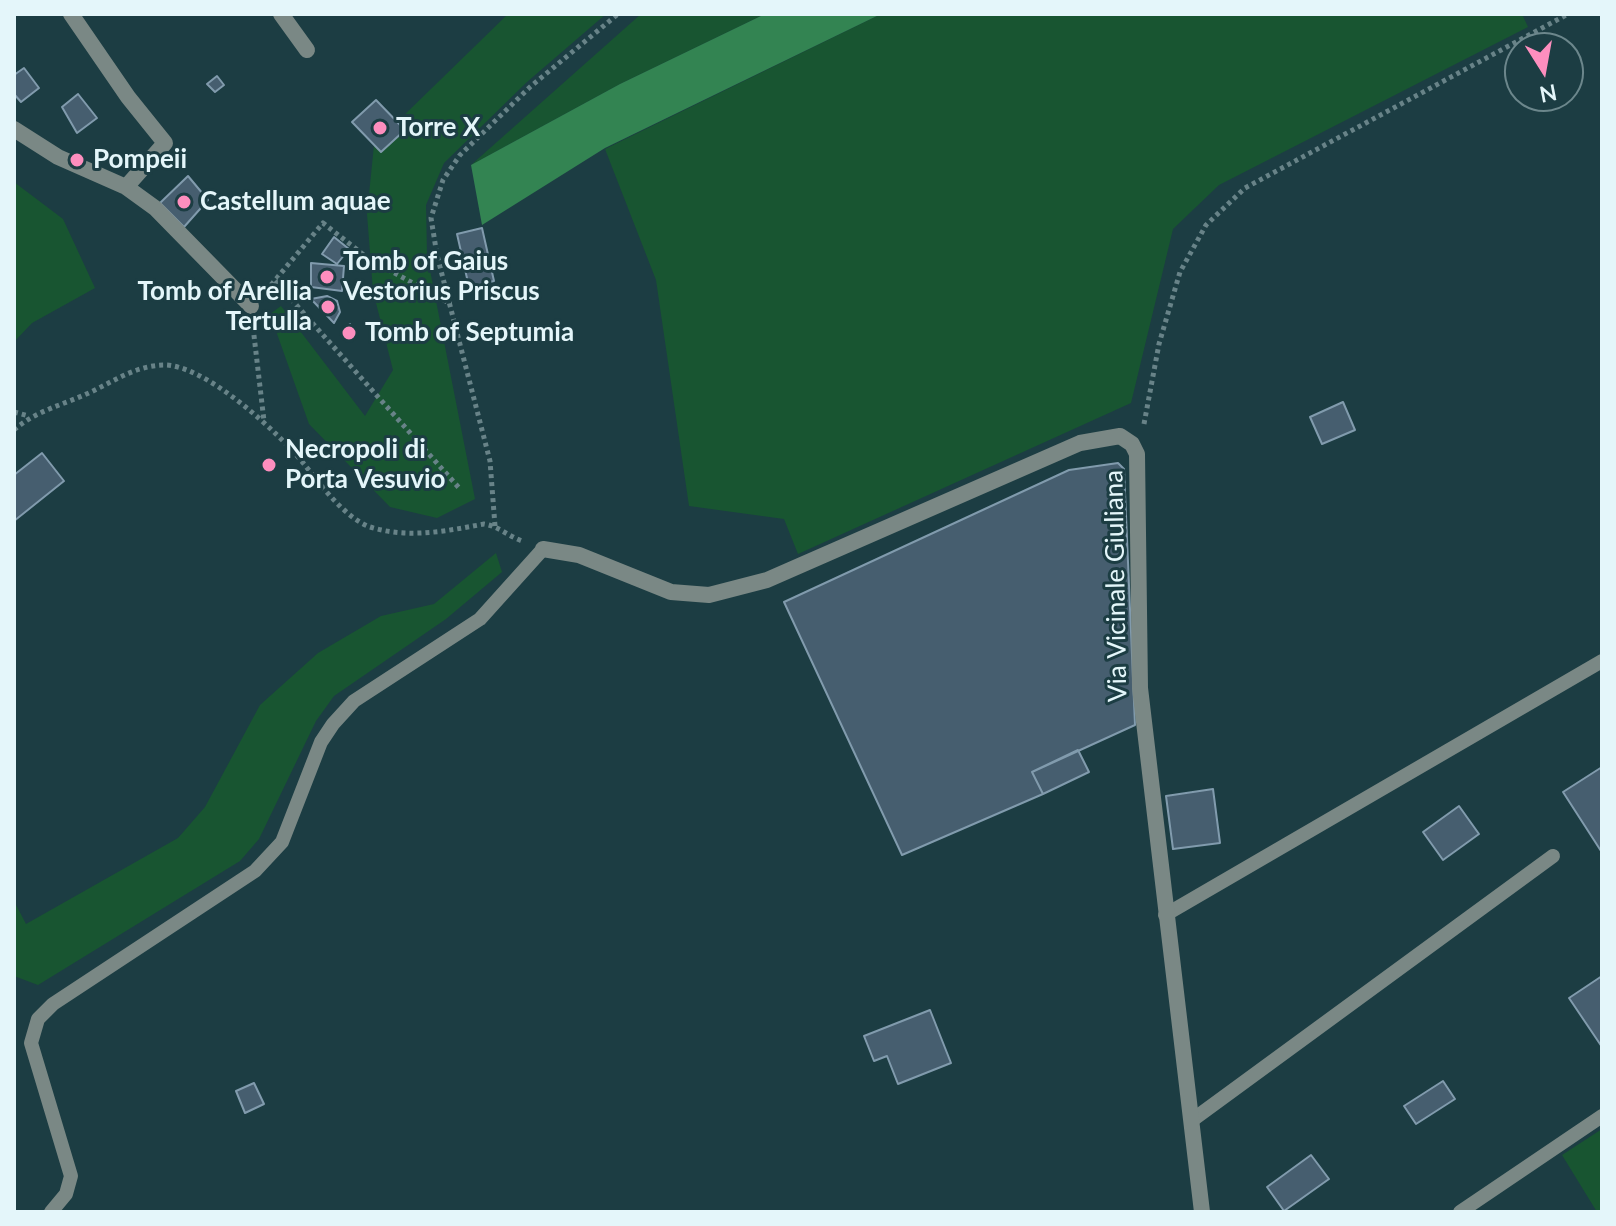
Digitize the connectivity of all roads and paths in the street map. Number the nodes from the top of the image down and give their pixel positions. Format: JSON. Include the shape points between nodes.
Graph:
{"nodes":[{"id":1,"x":71,"y":14,"type":"edge"},
{"id":2,"x":281,"y":14,"type":"edge"},
{"id":3,"x":618,"y":14,"type":"edge"},
{"id":4,"x":1568,"y":14,"type":"edge"},
{"id":5,"x":307,"y":50,"type":"dead end"},
{"id":6,"x":14,"y":129,"type":"edge"},
{"id":7,"x":126,"y":187,"type":"junction"},
{"id":8,"x":451,"y":304,"type":"junction"},
{"id":9,"x":251,"y":306,"type":"joint"},
{"id":10,"x":14,"y":412,"type":"edge"},
{"id":11,"x":30,"y":416,"type":"junction"},
{"id":12,"x":264,"y":422,"type":"junction"},
{"id":13,"x":14,"y":430,"type":"edge"},
{"id":14,"x":1132,"y":444,"type":"junction"},
{"id":15,"x":460,"y":489,"type":"dead end"},
{"id":16,"x":495,"y":526,"type":"junction"},
{"id":17,"x":504,"y":535,"type":"dead end"},
{"id":18,"x":543,"y":549,"type":"joint"},
{"id":19,"x":1602,"y":661,"type":"edge"},
{"id":20,"x":1553,"y":856,"type":"dead end"},
{"id":21,"x":1165,"y":915,"type":"junction"},
{"id":22,"x":1602,"y":1116,"type":"edge"},
{"id":23,"x":1191,"y":1121,"type":"junction"},
{"id":24,"x":51,"y":1212,"type":"edge"},
{"id":25,"x":1202,"y":1212,"type":"edge"},
{"id":26,"x":1460,"y":1212,"type":"edge"}],
"edges":[{"from":1,"to":7,"type":"street","via":[[165,143]]},
{"from":2,"to":5,"type":"street"},
{"from":3,"to":8,"type":"path","via":[[520,96],[460,155],[443,180],[431,218]]},
{"from":4,"to":14,"type":"path","via":[[1245,188],[1206,225],[1180,272],[1159,344],[1147,418]]},
{"from":6,"to":7,"type":"street","via":[[58,157]]},
{"from":7,"to":9,"type":"street","via":[[155,208]]},
{"from":8,"to":15,"type":"path","via":[[369,259],[323,223],[275,281]]},
{"from":8,"to":16,"type":"path","via":[[490,461]]},
{"from":9,"to":12,"type":"path"},
{"from":10,"to":11,"type":"path"},
{"from":11,"to":12,"type":"path","via":[[137,369],[164,365],[186,368]]},
{"from":11,"to":13,"type":"path"},
{"from":12,"to":16,"type":"path","via":[[322,487],[367,526],[406,534]]},
{"from":14,"to":18,"type":"street","name":"Via Vicinale Giuliana","via":[[1120,436],[1080,443],[767,580],[709,595],[671,592],[579,555]]},
{"from":14,"to":21,"type":"street","name":"Via Vicinale Giuliana","via":[[1137,454],[1140,688]]},
{"from":16,"to":17,"type":"path"},
{"from":18,"to":24,"type":"lane","via":[[480,619],[354,701],[333,724],[282,842],[255,871],[38,1019],[31,1043],[71,1176],[66,1194]]},
{"from":19,"to":21,"type":"lane"},
{"from":20,"to":23,"type":"lane"},
{"from":21,"to":23,"type":"street","name":"Via Vicinale Giuliana"},
{"from":22,"to":26,"type":"lane"},
{"from":23,"to":25,"type":"street","name":"Via Vicinale Giuliana"}]}
